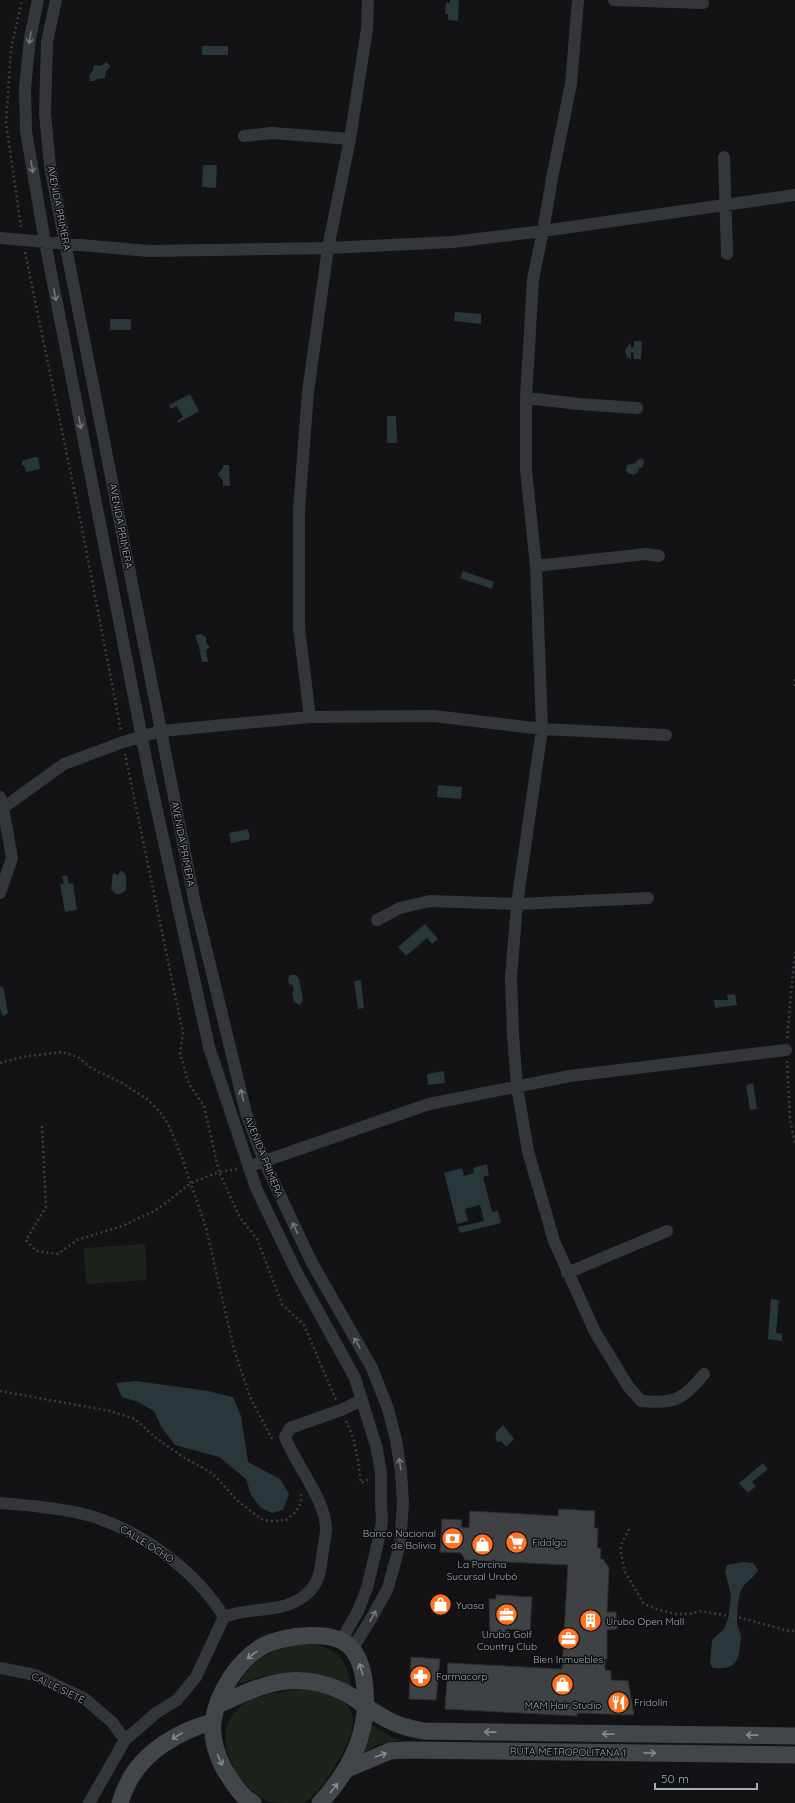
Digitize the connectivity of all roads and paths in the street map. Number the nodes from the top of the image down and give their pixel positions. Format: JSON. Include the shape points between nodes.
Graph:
{"nodes":[{"id":1,"x":22,"y":0,"type":"edge"},
{"id":2,"x":38,"y":0,"type":"edge"},
{"id":3,"x":56,"y":0,"type":"edge"},
{"id":4,"x":368,"y":0,"type":"edge"},
{"id":5,"x":578,"y":0,"type":"edge"},
{"id":6,"x":614,"y":0,"type":"edge"},
{"id":7,"x":702,"y":3,"type":"dead end"},
{"id":8,"x":244,"y":136,"type":"dead end"},
{"id":9,"x":350,"y":139,"type":"junction"},
{"id":10,"x":724,"y":157,"type":"dead end"},
{"id":11,"x":795,"y":195,"type":"edge"},
{"id":12,"x":724,"y":205,"type":"junction"},
{"id":13,"x":543,"y":231,"type":"junction"},
{"id":14,"x":0,"y":238,"type":"edge"},
{"id":15,"x":23,"y":240,"type":"junction"},
{"id":16,"x":45,"y":242,"type":"junction"},
{"id":17,"x":66,"y":243,"type":"junction"},
{"id":18,"x":328,"y":248,"type":"junction"},
{"id":19,"x":727,"y":254,"type":"dead end"},
{"id":20,"x":526,"y":398,"type":"junction"},
{"id":21,"x":637,"y":408,"type":"dead end"},
{"id":22,"x":659,"y":556,"type":"dead end"},
{"id":23,"x":536,"y":566,"type":"junction"},
{"id":24,"x":795,"y":679,"type":"edge"},
{"id":25,"x":795,"y":689,"type":"edge"},
{"id":26,"x":310,"y":716,"type":"junction"},
{"id":27,"x":542,"y":729,"type":"junction"},
{"id":28,"x":161,"y":731,"type":"junction"},
{"id":29,"x":666,"y":735,"type":"dead end"},
{"id":30,"x":143,"y":736,"type":"junction"},
{"id":31,"x":123,"y":742,"type":"junction"},
{"id":32,"x":2,"y":802,"type":"edge"},
{"id":33,"x":0,"y":893,"type":"edge"},
{"id":34,"x":648,"y":898,"type":"dead end"},
{"id":35,"x":517,"y":904,"type":"junction"},
{"id":36,"x":377,"y":920,"type":"dead end"},
{"id":37,"x":786,"y":1050,"type":"dead end"},
{"id":38,"x":0,"y":1063,"type":"edge"},
{"id":39,"x":517,"y":1087,"type":"junction"},
{"id":40,"x":42,"y":1126,"type":"dead end"},
{"id":41,"x":264,"y":1161,"type":"junction"},
{"id":42,"x":248,"y":1166,"type":"junction"},
{"id":43,"x":219,"y":1172,"type":"junction"},
{"id":44,"x":191,"y":1184,"type":"junction"},
{"id":45,"x":667,"y":1231,"type":"dead end"},
{"id":46,"x":567,"y":1273,"type":"junction"},
{"id":47,"x":704,"y":1374,"type":"dead end"},
{"id":48,"x":0,"y":1391,"type":"edge"},
{"id":49,"x":362,"y":1400,"type":"junction"},
{"id":50,"x":341,"y":1410,"type":"junction"},
{"id":51,"x":275,"y":1444,"type":"dead end"},
{"id":52,"x":381,"y":1474,"type":"junction"},
{"id":53,"x":301,"y":1487,"type":"dead end"},
{"id":54,"x":0,"y":1503,"type":"edge"},
{"id":55,"x":629,"y":1529,"type":"dead end"},
{"id":56,"x":378,"y":1542,"type":"junction"},
{"id":57,"x":400,"y":1544,"type":"junction"},
{"id":58,"x":224,"y":1618,"type":"junction"},
{"id":59,"x":795,"y":1631,"type":"edge"},
{"id":60,"x":346,"y":1645,"type":"junction"},
{"id":61,"x":0,"y":1668,"type":"edge"},
{"id":62,"x":218,"y":1705,"type":"junction"},
{"id":63,"x":366,"y":1707,"type":"junction"},
{"id":64,"x":213,"y":1722,"type":"junction"},
{"id":65,"x":793,"y":1736,"type":"edge"},
{"id":66,"x":125,"y":1740,"type":"junction"},
{"id":67,"x":793,"y":1754,"type":"edge"},
{"id":68,"x":345,"y":1770,"type":"junction"},
{"id":69,"x":89,"y":1803,"type":"edge"},
{"id":70,"x":120,"y":1803,"type":"edge"},
{"id":71,"x":253,"y":1803,"type":"edge"},
{"id":72,"x":320,"y":1803,"type":"edge"}],
"edges":[{"from":1,"to":15,"type":"path","via":[[11,49],[6,124]]},
{"from":2,"to":16,"type":"street","name":"AVENIDA PRIMERA","one_way":true,"via":[[30,38],[25,95],[26,131]]},
{"from":3,"to":17,"type":"street","name":"AVENIDA PRIMERA","via":[[47,42],[45,114],[50,166]]},
{"from":4,"to":9,"type":"street","via":[[367,28]]},
{"from":5,"to":13,"type":"street","via":[[571,84]]},
{"from":6,"to":7,"type":"street"},
{"from":8,"to":9,"type":"street","via":[[272,133]]},
{"from":9,"to":18,"type":"street"},
{"from":10,"to":12,"type":"street"},
{"from":11,"to":12,"type":"street"},
{"from":12,"to":13,"type":"street"},
{"from":12,"to":19,"type":"street"},
{"from":13,"to":18,"type":"street","via":[[454,242]]},
{"from":13,"to":20,"type":"street","via":[[532,278]]},
{"from":14,"to":15,"type":"street"},
{"from":15,"to":16,"type":"street"},
{"from":15,"to":31,"type":"path"},
{"from":16,"to":17,"type":"street"},
{"from":16,"to":30,"type":"street","name":"AVENIDA PRIMERA","one_way":true},
{"from":17,"to":18,"type":"street","via":[[148,251]]},
{"from":17,"to":28,"type":"street","name":"AVENIDA PRIMERA"},
{"from":18,"to":26,"type":"street","via":[[308,392],[299,510],[299,628]]},
{"from":20,"to":21,"type":"street"},
{"from":20,"to":23,"type":"street","via":[[526,470]]},
{"from":22,"to":23,"type":"street","via":[[646,554]]},
{"from":23,"to":27,"type":"street"},
{"from":24,"to":25,"type":"path"},
{"from":26,"to":27,"type":"street","via":[[434,716]]},
{"from":26,"to":28,"type":"street"},
{"from":27,"to":29,"type":"street"},
{"from":27,"to":35,"type":"street"},
{"from":28,"to":30,"type":"street"},
{"from":41,"to":28,"type":"street","name":"AVENIDA PRIMERA","one_way":true,"via":[[246,1113],[194,899]]},
{"from":30,"to":31,"type":"street"},
{"from":30,"to":42,"type":"street","name":"AVENIDA PRIMERA","via":[[149,774],[209,1047]]},
{"from":31,"to":32,"type":"street","via":[[64,764]]},
{"from":31,"to":43,"type":"path","via":[[183,1033],[180,1054],[189,1084],[204,1106]]},
{"from":32,"to":33,"type":"street","via":[[12,858]]},
{"from":34,"to":35,"type":"street"},
{"from":35,"to":36,"type":"street","via":[[430,901],[400,908]]},
{"from":35,"to":39,"type":"street","via":[[511,977]]},
{"from":37,"to":39,"type":"street","via":[[570,1076]]},
{"from":38,"to":44,"type":"path","via":[[22,1057],[62,1052],[78,1057],[91,1068],[147,1098],[168,1124]]},
{"from":39,"to":41,"type":"street","via":[[429,1104]]},
{"from":39,"to":46,"type":"street","via":[[528,1151],[554,1241]]},
{"from":40,"to":44,"type":"path","via":[[46,1207],[26,1240],[36,1251],[58,1254],[77,1240],[122,1226],[158,1209]]},
{"from":41,"to":42,"type":"street"},
{"from":57,"to":41,"type":"street","name":"AVENIDA PRIMERA","one_way":true,"via":[[403,1503],[401,1471],[388,1409],[372,1368],[310,1261]]},
{"from":42,"to":43,"type":"path"},
{"from":42,"to":49,"type":"street","name":"AVENIDA PRIMERA","via":[[277,1234],[355,1378]]},
{"from":43,"to":44,"type":"path"},
{"from":43,"to":50,"type":"path","via":[[239,1216],[257,1239],[282,1304],[304,1325]]},
{"from":44,"to":51,"type":"path","via":[[206,1228],[234,1349],[250,1397]]},
{"from":45,"to":46,"type":"street"},
{"from":46,"to":47,"type":"street","via":[[595,1332],[628,1386],[641,1401],[662,1403],[681,1398]]},
{"from":48,"to":53,"type":"path","via":[[110,1411],[135,1419],[183,1457],[212,1473],[239,1502],[261,1519],[286,1520],[296,1512],[301,1503]]},
{"from":49,"to":50,"type":"street"},
{"from":49,"to":52,"type":"street","name":"AVENIDA PRIMERA","via":[[377,1449]]},
{"from":50,"to":52,"type":"path","via":[[353,1438],[361,1482]]},
{"from":50,"to":58,"type":"street","via":[[290,1428],[285,1437],[321,1506],[326,1528],[319,1578],[300,1599],[286,1605],[234,1613]]},
{"from":52,"to":56,"type":"street","name":"AVENIDA PRIMERA","via":[[382,1522]]},
{"from":54,"to":58,"type":"street","name":"CALLE OCHO","via":[[80,1513],[124,1528],[180,1565],[214,1600]]},
{"from":55,"to":59,"type":"path","via":[[621,1545],[621,1554],[625,1572],[644,1604],[676,1614],[700,1611],[741,1618],[789,1632]]},
{"from":56,"to":57,"type":"street"},
{"from":56,"to":60,"type":"street","name":"AVENIDA PRIMERA","via":[[367,1588]]},
{"from":60,"to":57,"type":"street","name":"AVENIDA PRIMERA","one_way":true,"via":[[371,1619],[388,1588]]},
{"from":58,"to":66,"type":"street","via":[[196,1677],[177,1700],[156,1713]]},
{"from":60,"to":62,"type":"main road","one_way":true,"via":[[325,1636],[308,1635],[291,1637],[263,1646],[238,1668],[229,1680]]},
{"from":63,"to":60,"type":"main road","one_way":true,"via":[[361,1666]]},
{"from":61,"to":66,"type":"street","name":"CALLE SIETE","via":[[35,1675],[85,1699],[112,1722]]},
{"from":62,"to":63,"type":"main road","name":"RUTA METROPOLITANA 1","via":[[264,1685],[298,1680],[318,1682],[344,1692]]},
{"from":62,"to":64,"type":"main road"},
{"from":65,"to":63,"type":"main road","name":"RUTA METROPOLITANA 1","one_way":true,"via":[[423,1731],[396,1724]]},
{"from":63,"to":68,"type":"main road","via":[[362,1734]]},
{"from":64,"to":70,"type":"main road","one_way":true,"via":[[195,1726],[175,1736],[148,1756],[128,1782]]},
{"from":64,"to":71,"type":"main road","one_way":true,"via":[[213,1737],[219,1759],[235,1786]]},
{"from":66,"to":69,"type":"street"},
{"from":68,"to":67,"type":"main road","name":"RUTA METROPOLITANA 1","one_way":true,"via":[[390,1752],[406,1750]]},
{"from":72,"to":68,"type":"main road","one_way":true}]}
